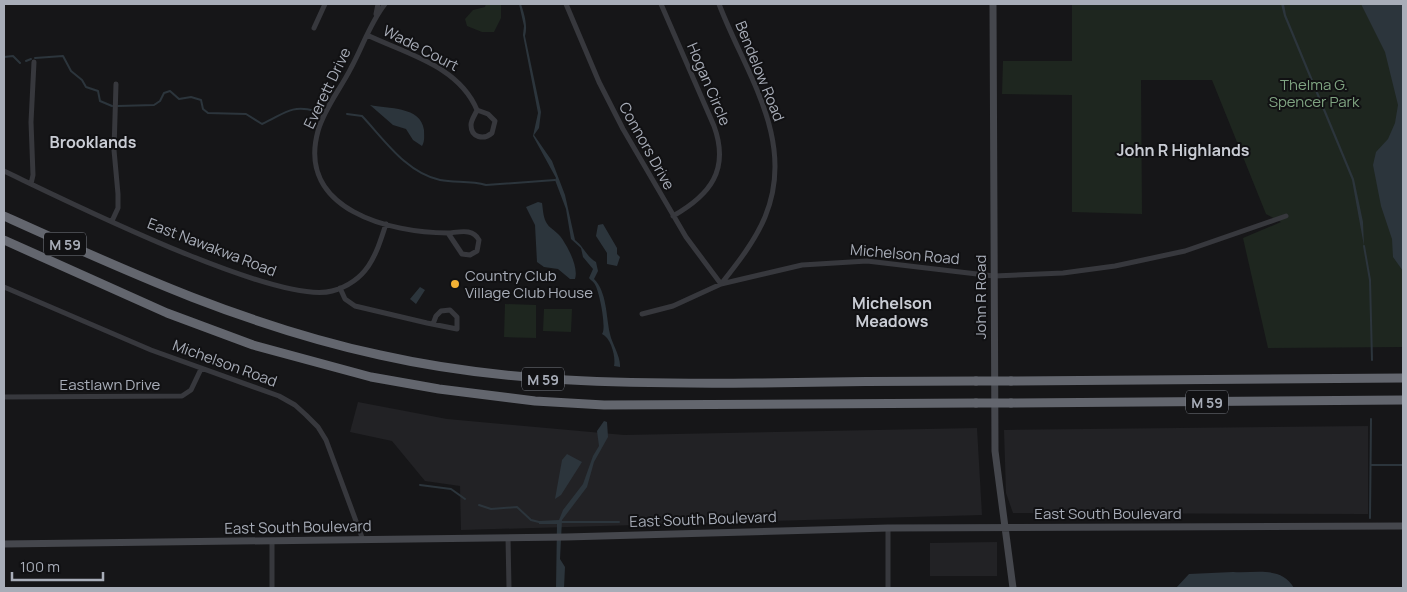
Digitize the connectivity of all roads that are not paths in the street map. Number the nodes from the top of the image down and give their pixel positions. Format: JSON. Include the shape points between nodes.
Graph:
{"nodes":[{"id":1,"x":325,"y":4,"type":"edge"},
{"id":2,"x":378,"y":4,"type":"edge"},
{"id":3,"x":385,"y":4,"type":"edge"},
{"id":4,"x":661,"y":4,"type":"edge"},
{"id":5,"x":719,"y":4,"type":"edge"},
{"id":6,"x":993,"y":4,"type":"edge"},
{"id":7,"x":569,"y":6,"type":"edge"},
{"id":8,"x":376,"y":14,"type":"junction"},
{"id":9,"x":314,"y":28,"type":"dead end"},
{"id":10,"x":367,"y":35,"type":"junction"},
{"id":11,"x":34,"y":62,"type":"dead end"},
{"id":12,"x":116,"y":84,"type":"dead end"},
{"id":13,"x":477,"y":110,"type":"junction"},
{"id":14,"x":4,"y":171,"type":"edge"},
{"id":15,"x":31,"y":184,"type":"junction"},
{"id":16,"x":4,"y":216,"type":"edge"},
{"id":17,"x":673,"y":216,"type":"junction"},
{"id":18,"x":1286,"y":216,"type":"dead end"},
{"id":19,"x":112,"y":220,"type":"junction"},
{"id":20,"x":386,"y":224,"type":"junction"},
{"id":21,"x":448,"y":233,"type":"junction"},
{"id":22,"x":4,"y":240,"type":"edge"},
{"id":23,"x":4,"y":244,"type":"edge"},
{"id":24,"x":53,"y":262,"type":"junction"},
{"id":25,"x":994,"y":276,"type":"junction"},
{"id":26,"x":721,"y":284,"type":"junction"},
{"id":27,"x":4,"y":287,"type":"edge"},
{"id":28,"x":340,"y":288,"type":"junction"},
{"id":29,"x":642,"y":314,"type":"dead end"},
{"id":30,"x":433,"y":324,"type":"junction"},
{"id":31,"x":201,"y":368,"type":"junction"},
{"id":32,"x":1403,"y":378,"type":"edge"},
{"id":33,"x":4,"y":397,"type":"edge"},
{"id":34,"x":1403,"y":400,"type":"edge"},
{"id":35,"x":1403,"y":526,"type":"edge"},
{"id":36,"x":1005,"y":527,"type":"junction"},
{"id":37,"x":888,"y":528,"type":"junction"},
{"id":38,"x":508,"y":538,"type":"junction"},
{"id":39,"x":363,"y":540,"type":"junction"},
{"id":40,"x":272,"y":542,"type":"junction"},
{"id":41,"x":4,"y":544,"type":"edge"},
{"id":42,"x":272,"y":588,"type":"edge"},
{"id":43,"x":509,"y":588,"type":"edge"},
{"id":44,"x":888,"y":588,"type":"edge"},
{"id":45,"x":1013,"y":588,"type":"edge"}],
"edges":[{"from":1,"to":9,"type":"street"},
{"from":2,"to":8,"type":"street","name":"Everett Drive"},
{"from":3,"to":8,"type":"street","name":"Everett Drive"},
{"from":4,"to":17,"type":"street","name":"Hogan Circle","via":[[720,147],[717,171],[708,189]]},
{"from":5,"to":26,"type":"street","name":"Bendelow Road","via":[[767,114],[776,159],[774,188],[766,217]]},
{"from":6,"to":25,"type":"street","name":"John R Road"},
{"from":7,"to":17,"type":"street","name":"Connors Drive","via":[[608,101]]},
{"from":8,"to":10,"type":"street","name":"Everett Drive"},
{"from":10,"to":13,"type":"street","name":"Wade Court","via":[[449,73],[466,88]]},
{"from":10,"to":20,"type":"street","name":"Everett Drive","via":[[320,125],[316,160],[324,184],[338,202],[361,216]]},
{"from":11,"to":15,"type":"street"},
{"from":12,"to":19,"type":"street","via":[[114,157],[118,208]]},
{"from":13,"to":13,"type":"street","name":"Wade Court","via":[[471,127],[475,134],[485,137],[492,133],[494,121],[491,116]]},
{"from":14,"to":15,"type":"street","name":"East Nawakwa Road"},
{"from":15,"to":19,"type":"street","name":"East Nawakwa Road"},
{"from":16,"to":32,"type":"highway","number":"M 59","bridge":true,"via":[[163,288],[234,315],[341,346],[444,367],[541,379],[625,384]]},
{"from":17,"to":26,"type":"street","name":"Connors Drive"},
{"from":18,"to":25,"type":"street","name":"Michelson Road","via":[[1210,244],[1143,261],[1056,274]]},
{"from":19,"to":28,"type":"street","name":"East Nawakwa Road","via":[[212,264],[289,289],[315,293]]},
{"from":20,"to":21,"type":"street","name":"Everett Drive","via":[[422,232]]},
{"from":20,"to":28,"type":"street","name":"East Nawakwa Road","via":[[375,258],[361,275]]},
{"from":21,"to":21,"type":"street","name":"Everett Drive","via":[[462,254],[470,255],[477,251],[479,240],[475,234],[469,231]]},
{"from":22,"to":24,"type":"highway","number":"M 59"},
{"from":23,"to":24,"type":"highway"},
{"from":24,"to":34,"type":"highway","number":"M 59","bridge":true,"via":[[167,313],[253,345],[371,377],[463,393],[535,401],[620,406]]},
{"from":25,"to":26,"type":"street","name":"Michelson Road","via":[[912,264],[856,261],[802,265]]},
{"from":25,"to":36,"type":"street","name":"John R Road","via":[[995,451]]},
{"from":26,"to":29,"type":"street","name":"Michelson Road","via":[[678,304]]},
{"from":27,"to":31,"type":"street","name":"Michelson Road"},
{"from":28,"to":30,"type":"street","via":[[355,306]]},
{"from":30,"to":30,"type":"street","via":[[456,329],[457,317],[450,310],[441,311]]},
{"from":31,"to":33,"type":"street","name":"Eastlawn Drive","via":[[191,390],[182,396]]},
{"from":31,"to":39,"type":"street","name":"Michelson Road","via":[[279,396],[295,405],[318,427],[335,460]]},
{"from":35,"to":36,"type":"street","name":"East South Boulevard"},
{"from":36,"to":37,"type":"street","name":"East South Boulevard"},
{"from":36,"to":45,"type":"street","name":"John R Road"},
{"from":37,"to":38,"type":"street","name":"East South Boulevard"},
{"from":37,"to":44,"type":"street"},
{"from":38,"to":39,"type":"street","name":"East South Boulevard"},
{"from":38,"to":43,"type":"street"},
{"from":39,"to":40,"type":"street","name":"East South Boulevard"},
{"from":40,"to":41,"type":"street","name":"East South Boulevard"},
{"from":40,"to":42,"type":"street"}]}
